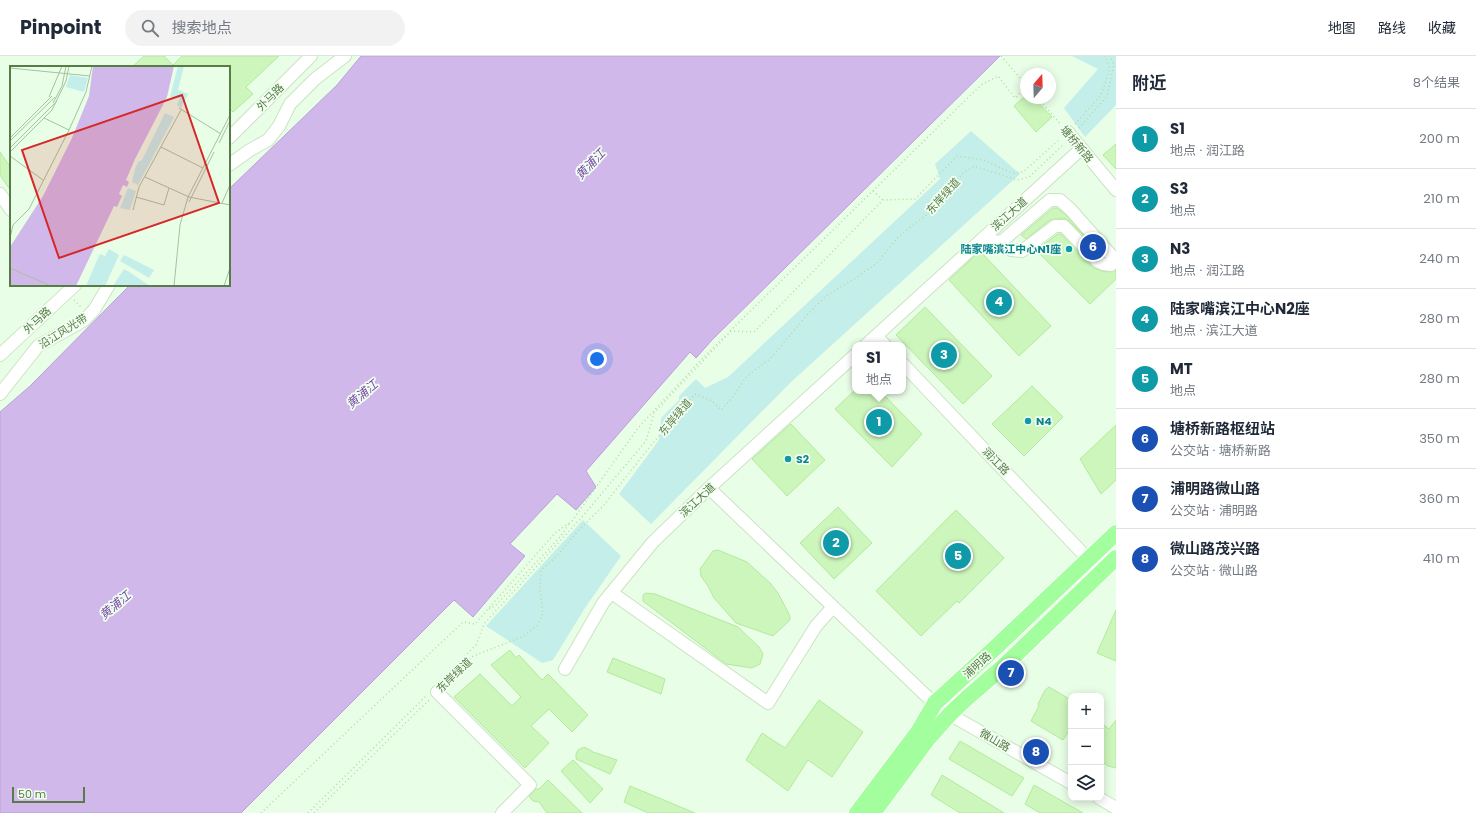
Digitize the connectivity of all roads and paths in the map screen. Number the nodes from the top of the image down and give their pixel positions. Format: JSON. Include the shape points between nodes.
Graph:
{"nodes":[{"id":1,"x":311,"y":56,"type":"edge"},
{"id":2,"x":346,"y":56,"type":"edge"},
{"id":3,"x":1000,"y":56,"type":"edge"},
{"id":4,"x":1105,"y":56,"type":"edge"},
{"id":5,"x":1110,"y":56,"type":"edge"},
{"id":6,"x":1020,"y":79,"type":"edge"},
{"id":7,"x":1020,"y":93,"type":"edge"},
{"id":8,"x":1043,"y":104,"type":"edge"},
{"id":9,"x":1070,"y":135,"type":"junction"},
{"id":10,"x":230,"y":137,"type":"edge"},
{"id":11,"x":1081,"y":149,"type":"junction"},
{"id":12,"x":230,"y":164,"type":"edge"},
{"id":13,"x":1116,"y":190,"type":"edge"},
{"id":14,"x":873,"y":191,"type":"junction"},
{"id":15,"x":0,"y":194,"type":"edge"},
{"id":16,"x":884,"y":200,"type":"junction"},
{"id":17,"x":10,"y":209,"type":"edge"},
{"id":18,"x":990,"y":238,"type":"junction"},
{"id":19,"x":1116,"y":258,"type":"edge"},
{"id":20,"x":108,"y":286,"type":"edge"},
{"id":21,"x":68,"y":287,"type":"edge"},
{"id":22,"x":88,"y":316,"type":"junction"},
{"id":23,"x":876,"y":336,"type":"junction"},
{"id":24,"x":869,"y":342,"type":"edge"},
{"id":25,"x":882,"y":342,"type":"edge"},
{"id":26,"x":0,"y":355,"type":"edge"},
{"id":27,"x":852,"y":358,"type":"edge"},
{"id":28,"x":906,"y":367,"type":"edge"},
{"id":29,"x":0,"y":394,"type":"edge"},
{"id":30,"x":709,"y":488,"type":"junction"},
{"id":31,"x":572,"y":521,"type":"junction"},
{"id":32,"x":1116,"y":533,"type":"edge"},
{"id":33,"x":1116,"y":558,"type":"edge"},
{"id":34,"x":1088,"y":559,"type":"junction"},
{"id":35,"x":527,"y":572,"type":"junction"},
{"id":36,"x":530,"y":574,"type":"junction"},
{"id":37,"x":612,"y":593,"type":"junction"},
{"id":38,"x":834,"y":606,"type":"junction"},
{"id":39,"x":487,"y":610,"type":"junction"},
{"id":40,"x":565,"y":669,"type":"dead end"},
{"id":41,"x":435,"y":688,"type":"junction"},
{"id":42,"x":942,"y":709,"type":"junction"},
{"id":43,"x":1068,"y":781,"type":"edge"},
{"id":44,"x":1104,"y":801,"type":"edge"},
{"id":45,"x":1116,"y":808,"type":"edge"},
{"id":46,"x":262,"y":813,"type":"edge"},
{"id":47,"x":308,"y":813,"type":"edge"},
{"id":48,"x":314,"y":813,"type":"edge"},
{"id":49,"x":502,"y":813,"type":"edge"},
{"id":50,"x":857,"y":813,"type":"edge"},
{"id":51,"x":873,"y":813,"type":"edge"}],
"edges":[{"from":1,"to":10,"type":"street","name":"外马路"},
{"from":2,"to":12,"type":"street","via":[[315,79],[290,104],[279,126],[268,140]]},
{"from":3,"to":6,"type":"path"},
{"from":4,"to":9,"type":"path","via":[[1110,69],[1101,95]]},
{"from":5,"to":9,"type":"path","name":"东岸绿道","via":[[1114,65],[1107,96]]},
{"from":7,"to":14,"type":"path","via":[[1015,98],[998,76],[981,85]]},
{"from":8,"to":9,"type":"path","name":"塘桥新路"},
{"from":9,"to":11,"type":"street","name":"塘桥新路"},
{"from":9,"to":16,"type":"path","via":[[1023,172],[1012,173],[984,160],[957,156],[915,199]]},
{"from":9,"to":41,"type":"path","name":"东岸绿道","via":[[1029,177],[1018,180],[974,166],[963,174],[929,213],[899,236],[877,263],[826,296],[771,358],[747,376],[721,410],[712,401],[695,394],[604,504],[541,570],[543,613],[537,626],[522,637],[473,656]]},
{"from":11,"to":13,"type":"street","name":"塘桥新路"},
{"from":11,"to":18,"type":"street","name":"滨江大道"},
{"from":14,"to":16,"type":"path"},
{"from":14,"to":31,"type":"path","via":[[702,359],[638,428]]},
{"from":15,"to":17,"type":"street"},
{"from":16,"to":36,"type":"path","via":[[754,332],[731,331],[654,412],[646,441]]},
{"from":18,"to":19,"type":"street","via":[[1011,250],[1022,251],[1055,226],[1064,226],[1097,261],[1111,265]]},
{"from":18,"to":19,"type":"street","via":[[1001,242],[1050,200],[1060,200]]},
{"from":18,"to":23,"type":"street","name":"滨江大道"},
{"from":20,"to":22,"type":"street","name":"沿江风光带"},
{"from":21,"to":22,"type":"path"},
{"from":21,"to":26,"type":"street","name":"外马路"},
{"from":22,"to":29,"type":"street","name":"沿江风光带","via":[[38,346]]},
{"from":23,"to":24,"type":"street","name":"滨江大道"},
{"from":23,"to":25,"type":"street"},
{"from":27,"to":30,"type":"street","name":"滨江大道"},
{"from":28,"to":34,"type":"street","name":"润江路"},
{"from":30,"to":37,"type":"street","name":"滨江大道","via":[[653,542]]},
{"from":30,"to":38,"type":"street","name":"微山路"},
{"from":31,"to":35,"type":"path"},
{"from":31,"to":39,"type":"path","via":[[555,533]]},
{"from":32,"to":34,"type":"main road","name":"浦明路"},
{"from":33,"to":42,"type":"main road","name":"浦明路","via":[[1004,666],[967,698]]},
{"from":34,"to":42,"type":"main road","name":"浦明路","via":[[995,648]]},
{"from":35,"to":36,"type":"path"},
{"from":35,"to":39,"type":"path","via":[[496,606]]},
{"from":36,"to":41,"type":"path","via":[[484,624],[476,645]]},
{"from":37,"to":38,"type":"street","via":[[768,703],[816,626]]},
{"from":37,"to":40,"type":"street","name":"滨江大道","via":[[603,603]]},
{"from":38,"to":42,"type":"street","name":"微山路"},
{"from":39,"to":46,"type":"path","via":[[475,624],[463,622]]},
{"from":41,"to":47,"type":"path"},
{"from":41,"to":48,"type":"path","name":"东岸绿道"},
{"from":41,"to":49,"type":"street","via":[[530,785]]},
{"from":42,"to":43,"type":"street","name":"微山路"},
{"from":42,"to":50,"type":"main road","name":"浦明路","via":[[918,732]]},
{"from":42,"to":51,"type":"main road","name":"浦明路","via":[[927,740]]},
{"from":44,"to":45,"type":"street"}]}
